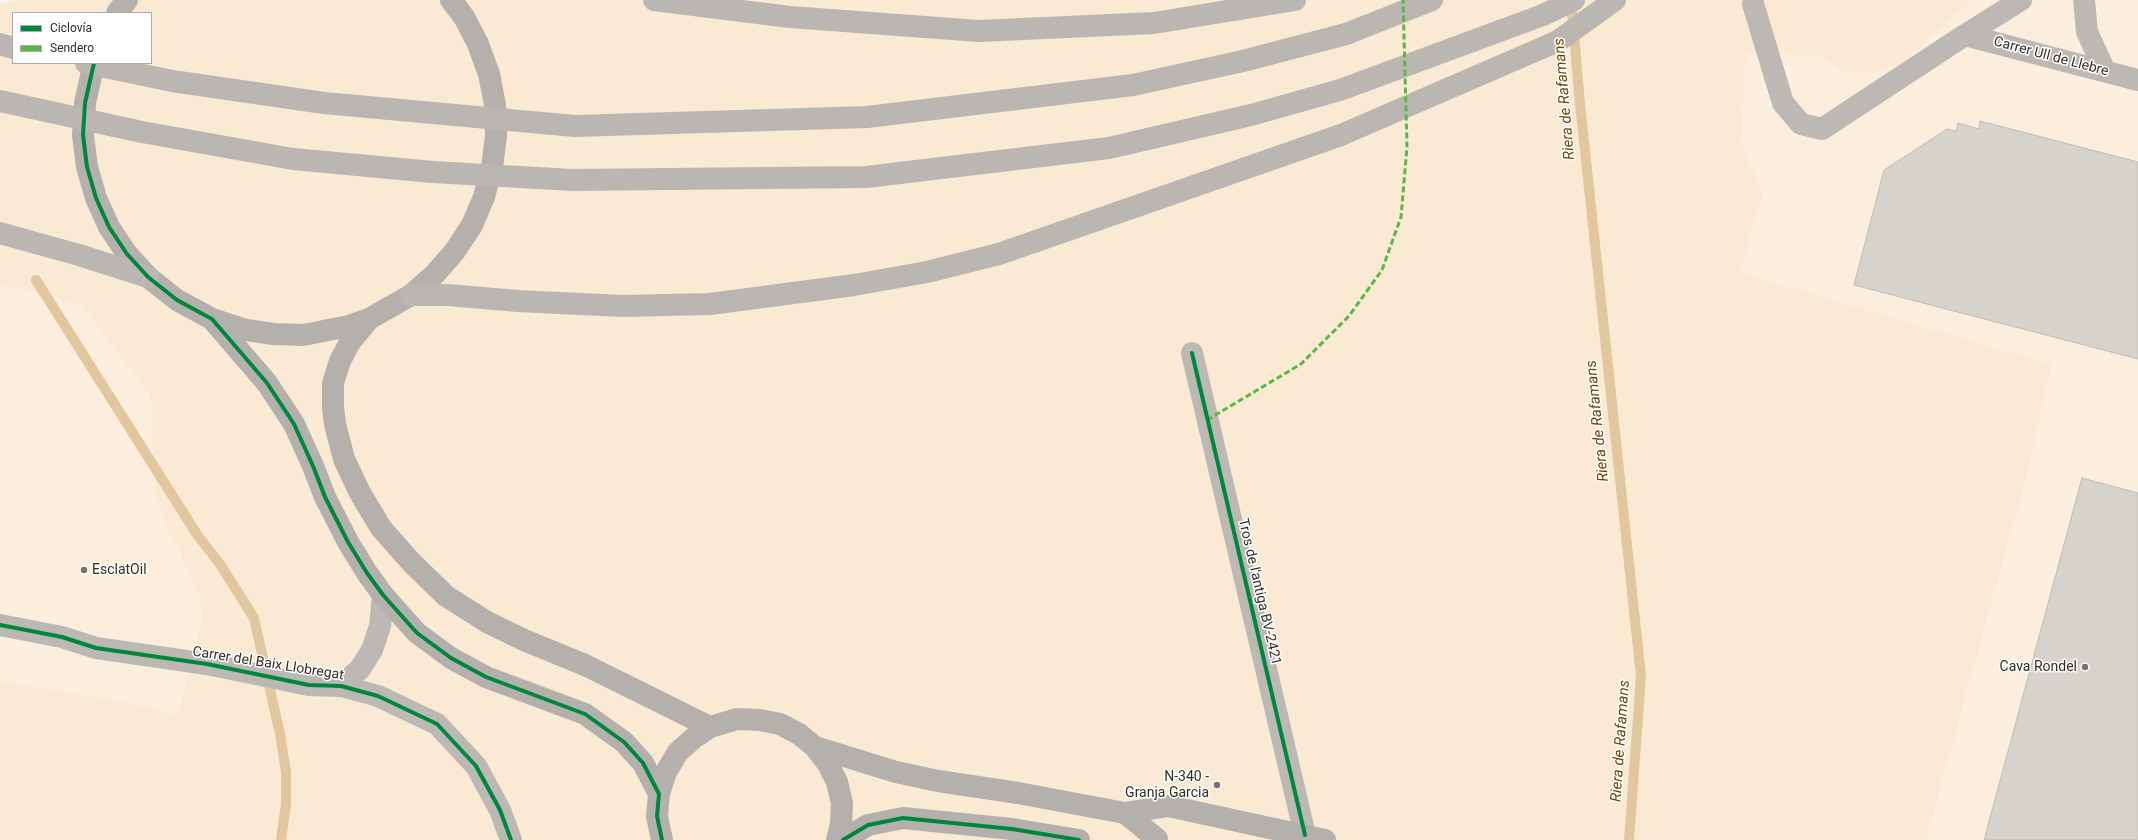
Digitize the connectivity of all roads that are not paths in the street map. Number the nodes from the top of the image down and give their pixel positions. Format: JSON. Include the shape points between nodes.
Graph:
{"nodes":[{"id":1,"x":117,"y":0,"type":"edge"},
{"id":2,"x":127,"y":0,"type":"edge"},
{"id":3,"x":451,"y":0,"type":"edge"},
{"id":4,"x":654,"y":0,"type":"edge"},
{"id":5,"x":1295,"y":0,"type":"edge"},
{"id":6,"x":1432,"y":0,"type":"edge"},
{"id":7,"x":1574,"y":0,"type":"edge"},
{"id":8,"x":1615,"y":0,"type":"edge"},
{"id":9,"x":2022,"y":0,"type":"edge"},
{"id":10,"x":2084,"y":0,"type":"edge"},
{"id":11,"x":1753,"y":4,"type":"dead end"},
{"id":12,"x":117,"y":12,"type":"edge"},
{"id":13,"x":118,"y":12,"type":"edge"},
{"id":14,"x":1965,"y":35,"type":"junction"},
{"id":15,"x":0,"y":44,"type":"edge"},
{"id":16,"x":12,"y":48,"type":"edge"},
{"id":17,"x":91,"y":64,"type":"edge"},
{"id":18,"x":94,"y":64,"type":"edge"},
{"id":19,"x":2105,"y":71,"type":"junction"},
{"id":20,"x":2138,"y":80,"type":"edge"},
{"id":21,"x":0,"y":101,"type":"edge"},
{"id":22,"x":0,"y":233,"type":"edge"},
{"id":23,"x":148,"y":277,"type":"junction"},
{"id":24,"x":411,"y":295,"type":"junction"},
{"id":25,"x":212,"y":319,"type":"junction"},
{"id":26,"x":369,"y":320,"type":"junction"},
{"id":27,"x":1192,"y":354,"type":"dead end"},
{"id":28,"x":383,"y":595,"type":"junction"},
{"id":29,"x":0,"y":625,"type":"edge"},
{"id":30,"x":341,"y":686,"type":"junction"},
{"id":31,"x":710,"y":727,"type":"junction"},
{"id":32,"x":815,"y":747,"type":"junction"},
{"id":33,"x":658,"y":794,"type":"junction"},
{"id":34,"x":1125,"y":813,"type":"junction"},
{"id":35,"x":1315,"y":837,"type":"edge"},
{"id":36,"x":511,"y":840,"type":"edge"},
{"id":37,"x":661,"y":840,"type":"edge"},
{"id":38,"x":837,"y":840,"type":"edge"},
{"id":39,"x":844,"y":840,"type":"edge"},
{"id":40,"x":1079,"y":840,"type":"edge"},
{"id":41,"x":1156,"y":840,"type":"edge"}],
"edges":[{"from":1,"to":12,"type":"street"},
{"from":2,"to":13,"type":"main road"},
{"from":3,"to":24,"type":"main road","via":[[464,17],[478,44],[489,74],[496,136],[492,167],[472,225],[445,263]]},
{"from":4,"to":5,"type":"highway","via":[[790,17],[979,31],[1154,23]]},
{"from":6,"to":17,"type":"highway","via":[[1346,34],[1243,61],[1133,85],[883,115],[575,126],[324,103],[172,81]]},
{"from":7,"to":21,"type":"highway","via":[[1544,15],[1340,90],[1251,115],[1109,148],[866,177],[572,180],[433,172],[293,159],[142,132]]},
{"from":8,"to":24,"type":"highway","via":[[1558,41],[1341,135],[999,254],[927,272],[854,285],[710,304],[622,306]]},
{"from":9,"to":14,"type":"street"},
{"from":10,"to":19,"type":"street","via":[[2087,32]]},
{"from":11,"to":14,"type":"street","via":[[1783,103],[1801,124],[1822,129]]},
{"from":14,"to":19,"type":"street","name":"Carrer Ull de Llebre"},
{"from":15,"to":16,"type":"highway"},
{"from":18,"to":23,"type":"main road","via":[[85,103],[83,135],[87,167],[96,198],[109,227],[127,254]]},
{"from":19,"to":20,"type":"street","name":"Carrer Ull de Llebre"},
{"from":22,"to":23,"type":"highway"},
{"from":23,"to":25,"type":"main road","via":[[177,300]]},
{"from":24,"to":26,"type":"main road"},
{"from":25,"to":26,"type":"main road","via":[[246,330],[274,334],[303,334]]},
{"from":25,"to":28,"type":"main road","via":[[267,384],[294,424],[325,497],[348,542]]},
{"from":26,"to":31,"type":"main road","via":[[350,342],[340,361],[333,383],[333,407],[344,459],[381,528],[446,596],[487,622],[584,665]]},
{"from":27,"to":35,"type":"street","name":"Tros de l'antiga BV-2421"},
{"from":28,"to":30,"type":"street","name":"Carrer del Baix Llobregat","via":[[380,626],[372,650],[360,669]]},
{"from":28,"to":33,"type":"main road","via":[[417,633],[451,658],[486,677],[585,714],[624,742],[643,763]]},
{"from":29,"to":30,"type":"street","name":"Carrer del Baix Llobregat","via":[[62,637],[96,648],[207,664],[309,685]]},
{"from":30,"to":36,"type":"street","name":"Carrer del Baix Llobregat","via":[[378,696],[437,724],[476,766],[500,810]]},
{"from":31,"to":32,"type":"main road","via":[[737,719],[760,720],[780,724],[799,734]]},
{"from":31,"to":33,"type":"main road","via":[[678,752],[666,772]]},
{"from":32,"to":34,"type":"main road","via":[[896,772],[938,781]]},
{"from":32,"to":38,"type":"main road","via":[[837,782],[842,803]]},
{"from":33,"to":37,"type":"main road","via":[[657,816]]},
{"from":34,"to":35,"type":"main road","via":[[1168,806]]},
{"from":34,"to":41,"type":"main road"},
{"from":39,"to":40,"type":"main road","via":[[868,825],[903,818],[1012,829]]}]}
